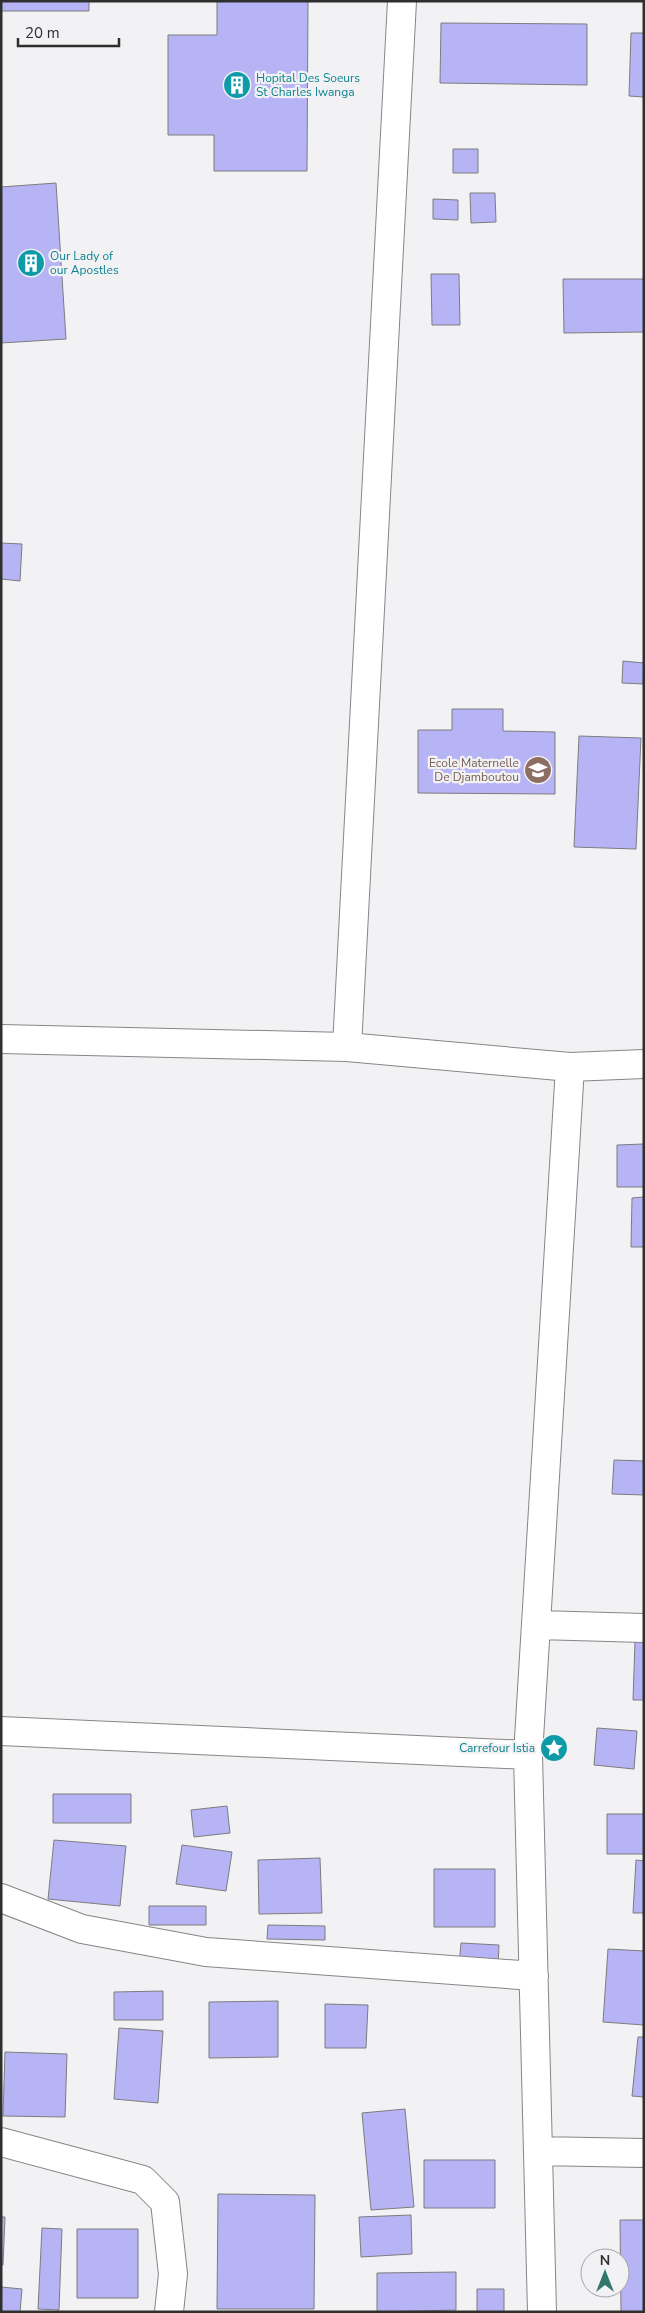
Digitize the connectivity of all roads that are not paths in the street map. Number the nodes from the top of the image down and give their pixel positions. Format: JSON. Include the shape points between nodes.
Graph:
{"nodes":[{"id":1,"x":402,"y":1,"type":"edge"},
{"id":2,"x":1,"y":1038,"type":"edge"},
{"id":3,"x":347,"y":1048,"type":"junction"},
{"id":4,"x":644,"y":1064,"type":"edge"},
{"id":5,"x":570,"y":1067,"type":"junction"},
{"id":6,"x":538,"y":1625,"type":"junction"},
{"id":7,"x":644,"y":1628,"type":"edge"},
{"id":8,"x":1,"y":1731,"type":"edge"},
{"id":9,"x":528,"y":1755,"type":"junction"},
{"id":10,"x":1,"y":1898,"type":"edge"},
{"id":11,"x":534,"y":1976,"type":"junction"},
{"id":12,"x":1,"y":2142,"type":"edge"},
{"id":13,"x":538,"y":2151,"type":"junction"},
{"id":14,"x":644,"y":2153,"type":"edge"},
{"id":15,"x":169,"y":2312,"type":"edge"},
{"id":16,"x":542,"y":2312,"type":"edge"}],
"edges":[{"from":1,"to":3,"type":"street"},
{"from":2,"to":3,"type":"street"},
{"from":3,"to":5,"type":"street"},
{"from":4,"to":5,"type":"street"},
{"from":5,"to":6,"type":"street"},
{"from":6,"to":7,"type":"street"},
{"from":6,"to":9,"type":"street"},
{"from":8,"to":9,"type":"street"},
{"from":9,"to":11,"type":"street"},
{"from":10,"to":11,"type":"street","via":[[82,1929],[206,1952]]},
{"from":11,"to":13,"type":"street"},
{"from":12,"to":15,"type":"street","via":[[143,2180],[165,2202],[172,2274]]},
{"from":13,"to":14,"type":"street"},
{"from":13,"to":16,"type":"street"}]}
